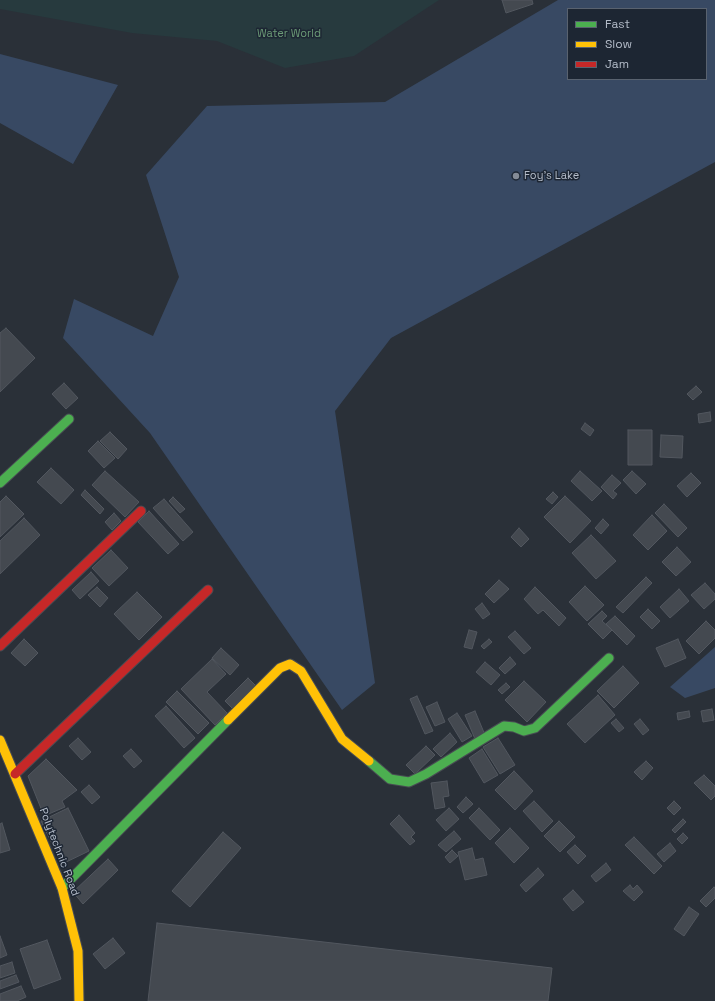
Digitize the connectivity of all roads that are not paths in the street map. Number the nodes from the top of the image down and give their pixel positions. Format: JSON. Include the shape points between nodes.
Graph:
{"nodes":[{"id":1,"x":69,"y":419,"type":"dead end"},
{"id":2,"x":0,"y":483,"type":"edge"},
{"id":3,"x":141,"y":511,"type":"dead end"},
{"id":4,"x":208,"y":590,"type":"dead end"},
{"id":5,"x":0,"y":646,"type":"edge"},
{"id":6,"x":609,"y":658,"type":"dead end"},
{"id":7,"x":0,"y":740,"type":"edge"},
{"id":8,"x":15,"y":774,"type":"junction"},
{"id":9,"x":62,"y":888,"type":"junction"},
{"id":10,"x":79,"y":1001,"type":"edge"}],
"edges":[{"from":1,"to":2,"type":"street"},
{"from":3,"to":5,"type":"street"},
{"from":4,"to":8,"type":"street"},
{"from":6,"to":9,"type":"street","via":[[535,728],[524,731],[504,726],[409,782],[390,779],[342,738],[301,671],[290,664],[280,668]]},
{"from":7,"to":8,"type":"street","name":"Polytechnic Road"},
{"from":8,"to":9,"type":"street","name":"Polytechnic Road"},
{"from":9,"to":10,"type":"street","name":"Polytechnic Road","via":[[78,951]]}]}
